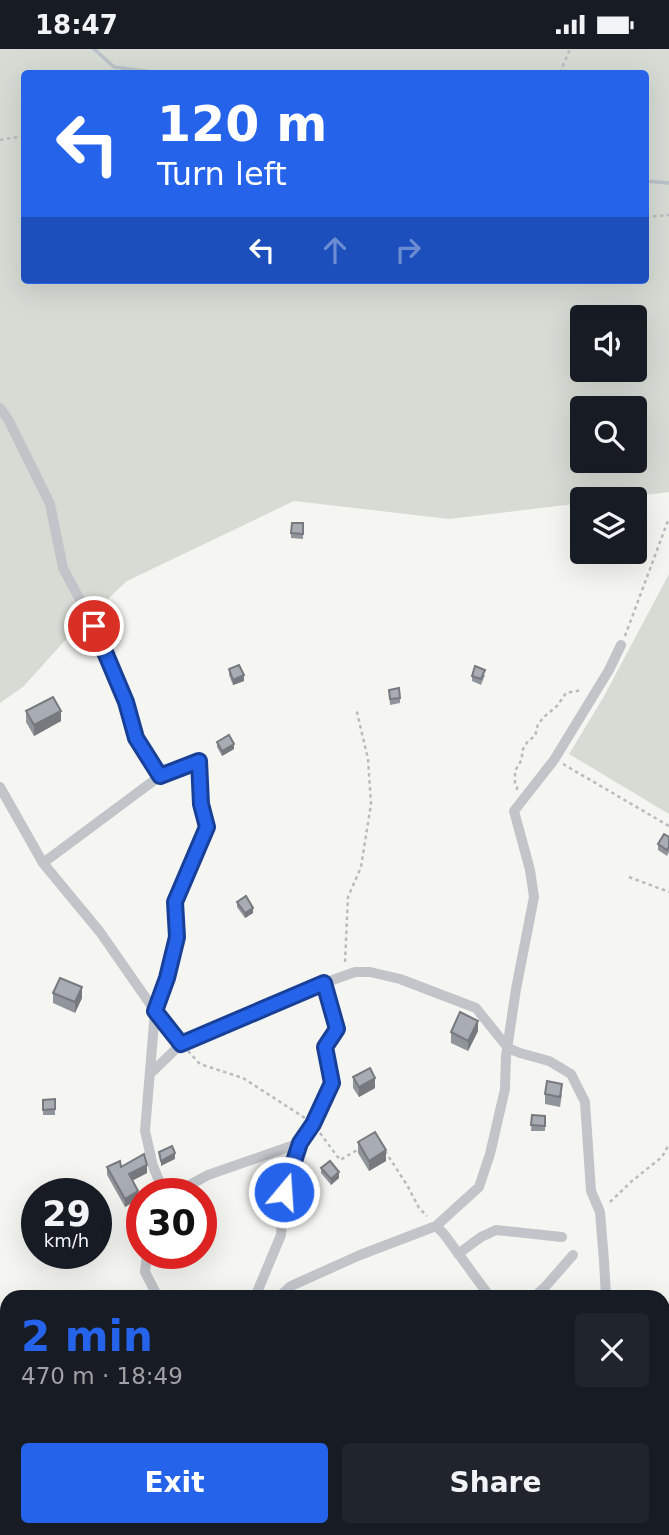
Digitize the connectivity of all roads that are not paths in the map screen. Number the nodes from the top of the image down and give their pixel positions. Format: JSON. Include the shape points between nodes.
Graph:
{"nodes":[{"id":1,"x":0,"y":408,"type":"edge"},
{"id":2,"x":621,"y":645,"type":"road end"},
{"id":3,"x":160,"y":776,"type":"junction"},
{"id":4,"x":0,"y":787,"type":"edge"},
{"id":5,"x":43,"y":863,"type":"junction"},
{"id":6,"x":324,"y":983,"type":"junction"},
{"id":7,"x":155,"y":1011,"type":"junction"},
{"id":8,"x":181,"y":1044,"type":"junction"},
{"id":9,"x":508,"y":1048,"type":"junction"},
{"id":10,"x":150,"y":1074,"type":"junction"},
{"id":11,"x":300,"y":1143,"type":"junction"},
{"id":12,"x":158,"y":1178,"type":"edge"},
{"id":13,"x":202,"y":1178,"type":"edge"},
{"id":14,"x":436,"y":1226,"type":"junction"},
{"id":15,"x":562,"y":1237,"type":"dead end"},
{"id":16,"x":458,"y":1254,"type":"junction"},
{"id":17,"x":573,"y":1255,"type":"dead end"},
{"id":18,"x":145,"y":1269,"type":"edge"},
{"id":19,"x":154,"y":1290,"type":"edge"},
{"id":20,"x":258,"y":1290,"type":"edge"},
{"id":21,"x":287,"y":1290,"type":"edge"},
{"id":22,"x":485,"y":1290,"type":"edge"},
{"id":23,"x":542,"y":1290,"type":"edge"},
{"id":24,"x":606,"y":1290,"type":"edge"}],
"edges":[{"from":1,"to":3,"type":"street","via":[[50,504],[63,568],[94,626],[136,738]]},
{"from":2,"to":9,"type":"street","via":[[557,756],[514,811],[534,897]]},
{"from":3,"to":5,"type":"street"},
{"from":3,"to":7,"type":"street","via":[[199,761],[207,827],[175,902],[177,937]]},
{"from":4,"to":5,"type":"street"},
{"from":5,"to":7,"type":"street","via":[[100,932]]},
{"from":6,"to":8,"type":"street"},
{"from":6,"to":9,"type":"street","via":[[355,972],[400,979],[476,1008]]},
{"from":6,"to":11,"type":"street","via":[[337,1029],[325,1047],[332,1083]]},
{"from":7,"to":8,"type":"street"},
{"from":7,"to":10,"type":"street"},
{"from":8,"to":10,"type":"street"},
{"from":9,"to":14,"type":"street","via":[[505,1089],[479,1187]]},
{"from":9,"to":24,"type":"street","via":[[549,1061],[570,1074],[585,1102],[591,1191],[600,1212]]},
{"from":10,"to":12,"type":"street","via":[[145,1131]]},
{"from":11,"to":13,"type":"street"},
{"from":11,"to":20,"type":"street","via":[[284,1192],[281,1235]]},
{"from":14,"to":16,"type":"street"},
{"from":14,"to":21,"type":"street"},
{"from":15,"to":16,"type":"street","via":[[496,1230]]},
{"from":16,"to":22,"type":"street"},
{"from":17,"to":23,"type":"street"},
{"from":18,"to":19,"type":"street"}]}
